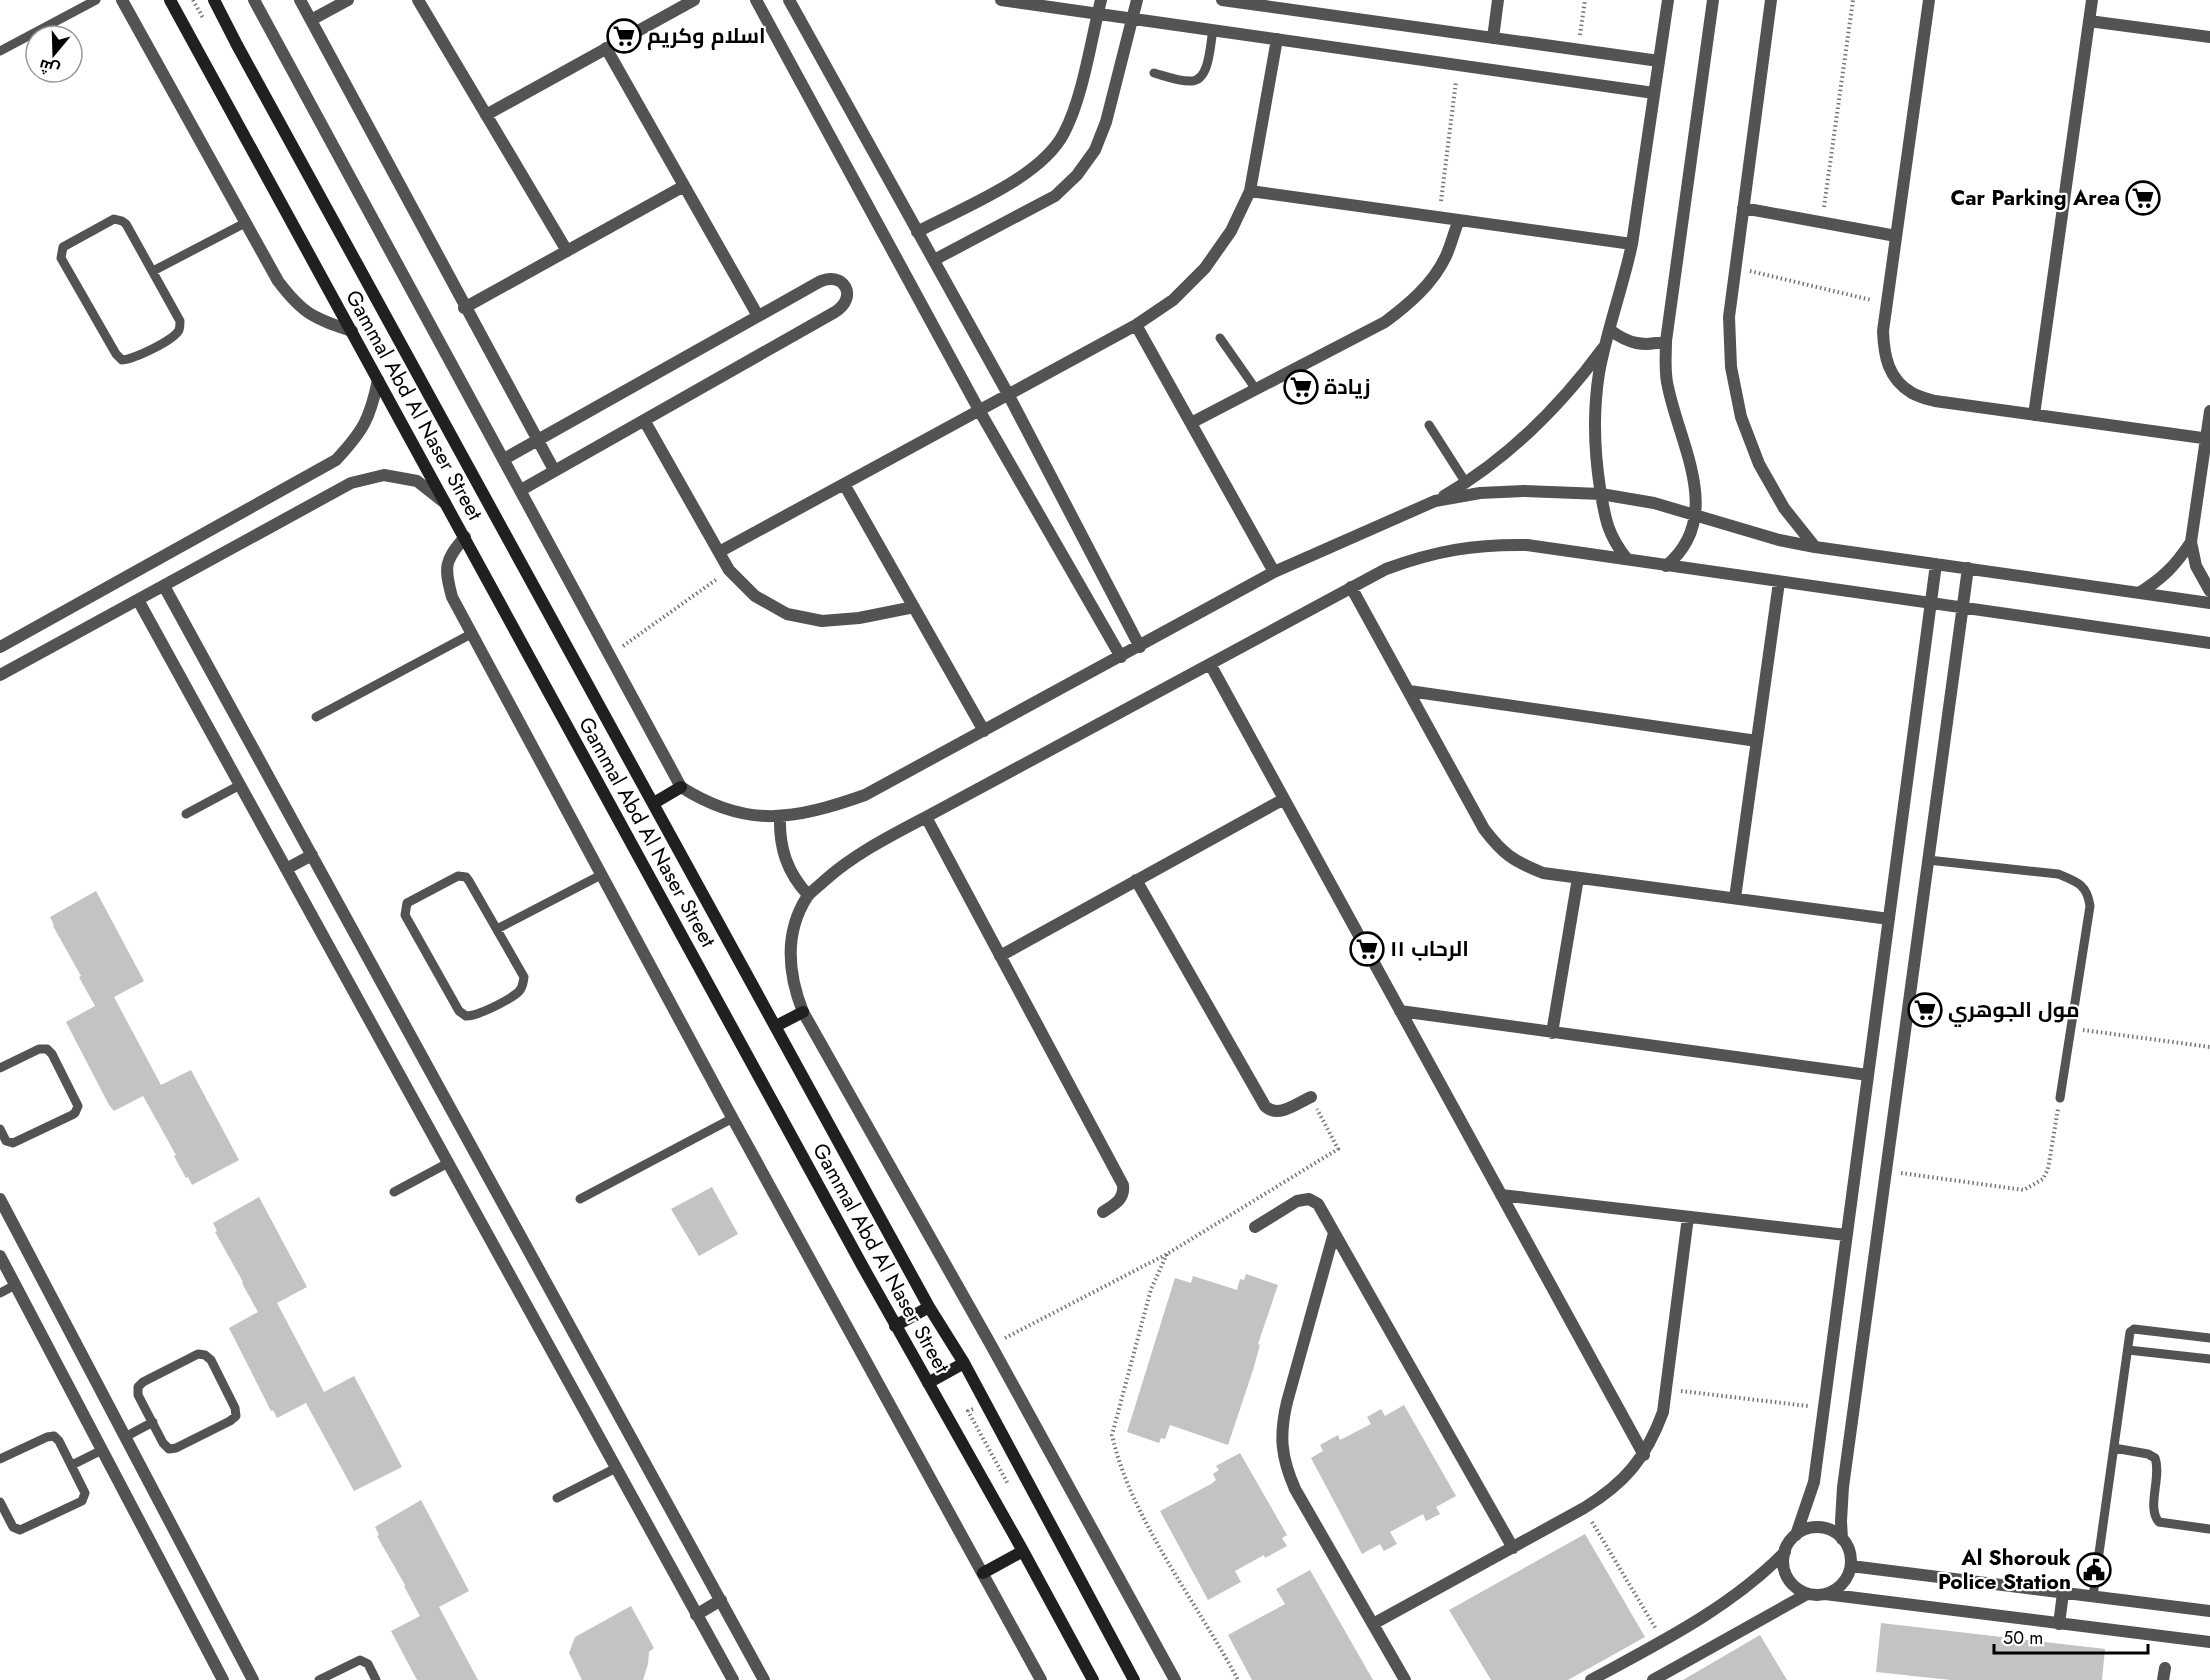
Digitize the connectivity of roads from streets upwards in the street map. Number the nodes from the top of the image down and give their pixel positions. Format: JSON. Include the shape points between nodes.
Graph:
{"nodes":[{"id":1,"x":122,"y":0,"type":"edge"},
{"id":2,"x":170,"y":0,"type":"edge"},
{"id":3,"x":214,"y":0,"type":"edge"},
{"id":4,"x":254,"y":0,"type":"edge"},
{"id":5,"x":300,"y":0,"type":"edge"},
{"id":6,"x":348,"y":0,"type":"edge"},
{"id":7,"x":418,"y":0,"type":"edge"},
{"id":8,"x":694,"y":0,"type":"edge"},
{"id":9,"x":756,"y":0,"type":"edge"},
{"id":10,"x":789,"y":0,"type":"edge"},
{"id":11,"x":1001,"y":0,"type":"edge"},
{"id":12,"x":1101,"y":0,"type":"edge"},
{"id":13,"x":1137,"y":0,"type":"edge"},
{"id":14,"x":1222,"y":0,"type":"edge"},
{"id":15,"x":1498,"y":0,"type":"edge"},
{"id":16,"x":1668,"y":0,"type":"edge"},
{"id":17,"x":1713,"y":0,"type":"edge"},
{"id":18,"x":1771,"y":0,"type":"edge"},
{"id":19,"x":1929,"y":0,"type":"edge"},
{"id":20,"x":2092,"y":0,"type":"edge"},
{"id":21,"x":1098,"y":14,"type":"junction"},
{"id":22,"x":1132,"y":19,"type":"junction"},
{"id":23,"x":311,"y":20,"type":"junction"},
{"id":24,"x":2089,"y":21,"type":"junction"},
{"id":25,"x":2210,"y":37,"type":"edge"},
{"id":26,"x":1493,"y":38,"type":"junction"},
{"id":27,"x":1277,"y":39,"type":"junction"},
{"id":28,"x":606,"y":48,"type":"junction"},
{"id":29,"x":1659,"y":61,"type":"junction"},
{"id":30,"x":1654,"y":93,"type":"junction"},
{"id":31,"x":486,"y":115,"type":"junction"},
{"id":32,"x":684,"y":186,"type":"junction"},
{"id":33,"x":1250,"y":191,"type":"junction"},
{"id":34,"x":1743,"y":208,"type":"junction"},
{"id":35,"x":1459,"y":220,"type":"junction"},
{"id":36,"x":917,"y":232,"type":"junction"},
{"id":37,"x":1896,"y":236,"type":"junction"},
{"id":38,"x":1632,"y":244,"type":"junction"},
{"id":39,"x":567,"y":251,"type":"junction"},
{"id":40,"x":934,"y":260,"type":"junction"},
{"id":41,"x":464,"y":308,"type":"junction"},
{"id":42,"x":758,"y":316,"type":"junction"},
{"id":43,"x":1136,"y":326,"type":"junction"},
{"id":44,"x":1610,"y":330,"type":"junction"},
{"id":45,"x":352,"y":331,"type":"junction"},
{"id":46,"x":1666,"y":341,"type":"junction"},
{"id":47,"x":1606,"y":344,"type":"junction"},
{"id":48,"x":378,"y":380,"type":"junction"},
{"id":49,"x":1008,"y":394,"type":"junction"},
{"id":50,"x":979,"y":410,"type":"junction"},
{"id":51,"x":2210,"y":411,"type":"edge"},
{"id":52,"x":2034,"y":415,"type":"junction"},
{"id":53,"x":644,"y":420,"type":"junction"},
{"id":54,"x":1191,"y":423,"type":"junction"},
{"id":55,"x":2208,"y":439,"type":"edge"},
{"id":56,"x":537,"y":440,"type":"junction"},
{"id":57,"x":504,"y":459,"type":"junction"},
{"id":58,"x":554,"y":470,"type":"junction"},
{"id":59,"x":844,"y":484,"type":"junction"},
{"id":60,"x":521,"y":490,"type":"junction"},
{"id":61,"x":1601,"y":494,"type":"junction"},
{"id":62,"x":1435,"y":501,"type":"junction"},
{"id":63,"x":447,"y":505,"type":"junction"},
{"id":64,"x":1696,"y":514,"type":"junction"},
{"id":65,"x":465,"y":537,"type":"junction"},
{"id":66,"x":2191,"y":542,"type":"junction"},
{"id":67,"x":1815,"y":547,"type":"junction"},
{"id":68,"x":719,"y":552,"type":"junction"},
{"id":69,"x":1627,"y":559,"type":"junction"},
{"id":70,"x":1936,"y":564,"type":"junction"},
{"id":71,"x":1666,"y":566,"type":"junction"},
{"id":72,"x":1968,"y":568,"type":"junction"},
{"id":73,"x":1274,"y":572,"type":"junction"},
{"id":74,"x":1779,"y":582,"type":"junction"},
{"id":75,"x":164,"y":586,"type":"junction"},
{"id":76,"x":1352,"y":587,"type":"junction"},
{"id":77,"x":2210,"y":591,"type":"edge"},
{"id":78,"x":2139,"y":593,"type":"junction"},
{"id":79,"x":138,"y":600,"type":"junction"},
{"id":80,"x":1930,"y":603,"type":"junction"},
{"id":81,"x":2210,"y":603,"type":"edge"},
{"id":82,"x":914,"y":607,"type":"junction"},
{"id":83,"x":1962,"y":608,"type":"junction"},
{"id":84,"x":2210,"y":643,"type":"edge"},
{"id":85,"x":0,"y":647,"type":"edge"},
{"id":86,"x":1140,"y":647,"type":"junction"},
{"id":87,"x":1121,"y":657,"type":"junction"},
{"id":88,"x":1210,"y":664,"type":"junction"},
{"id":89,"x":0,"y":675,"type":"edge"},
{"id":90,"x":1409,"y":692,"type":"junction"},
{"id":91,"x":984,"y":731,"type":"junction"},
{"id":92,"x":1757,"y":741,"type":"junction"},
{"id":93,"x":681,"y":787,"type":"junction"},
{"id":94,"x":1284,"y":799,"type":"junction"},
{"id":95,"x":654,"y":803,"type":"junction"},
{"id":96,"x":780,"y":817,"type":"junction"},
{"id":97,"x":926,"y":817,"type":"junction"},
{"id":98,"x":312,"y":855,"type":"junction"},
{"id":99,"x":286,"y":869,"type":"junction"},
{"id":100,"x":1578,"y":878,"type":"junction"},
{"id":101,"x":1136,"y":880,"type":"junction"},
{"id":102,"x":808,"y":895,"type":"junction"},
{"id":103,"x":1735,"y":898,"type":"junction"},
{"id":104,"x":1889,"y":919,"type":"junction"},
{"id":105,"x":1000,"y":956,"type":"junction"},
{"id":106,"x":1400,"y":1011,"type":"junction"},
{"id":107,"x":803,"y":1012,"type":"junction"},
{"id":108,"x":776,"y":1026,"type":"junction"},
{"id":109,"x":1552,"y":1033,"type":"junction"},
{"id":110,"x":1868,"y":1075,"type":"junction"},
{"id":111,"x":1311,"y":1097,"type":"road end"},
{"id":112,"x":1501,"y":1195,"type":"junction"},
{"id":113,"x":0,"y":1199,"type":"edge"},
{"id":114,"x":1102,"y":1212,"type":"dead end"},
{"id":115,"x":1688,"y":1217,"type":"junction"},
{"id":116,"x":1255,"y":1227,"type":"dead end"},
{"id":117,"x":1334,"y":1233,"type":"junction"},
{"id":118,"x":1846,"y":1235,"type":"junction"},
{"id":119,"x":0,"y":1256,"type":"edge"},
{"id":120,"x":929,"y":1307,"type":"junction"},
{"id":121,"x":895,"y":1326,"type":"junction"},
{"id":122,"x":964,"y":1363,"type":"junction"},
{"id":123,"x":928,"y":1383,"type":"junction"},
{"id":124,"x":1644,"y":1455,"type":"junction"},
{"id":125,"x":1796,"y":1535,"type":"junction"},
{"id":126,"x":1842,"y":1539,"type":"junction"},
{"id":127,"x":1513,"y":1548,"type":"junction"},
{"id":128,"x":1023,"y":1551,"type":"junction"},
{"id":129,"x":1785,"y":1552,"type":"junction"},
{"id":130,"x":1851,"y":1566,"type":"junction"},
{"id":131,"x":983,"y":1573,"type":"junction"},
{"id":132,"x":2063,"y":1593,"type":"junction"},
{"id":133,"x":1807,"y":1594,"type":"junction"},
{"id":134,"x":1825,"y":1594,"type":"junction"},
{"id":135,"x":721,"y":1600,"type":"junction"},
{"id":136,"x":2210,"y":1611,"type":"edge"},
{"id":137,"x":696,"y":1614,"type":"junction"},
{"id":138,"x":1373,"y":1624,"type":"junction"},
{"id":139,"x":2059,"y":1624,"type":"junction"},
{"id":140,"x":2210,"y":1642,"type":"edge"},
{"id":141,"x":223,"y":1680,"type":"edge"},
{"id":142,"x":253,"y":1680,"type":"edge"},
{"id":143,"x":732,"y":1680,"type":"edge"},
{"id":144,"x":764,"y":1680,"type":"edge"},
{"id":145,"x":1041,"y":1680,"type":"edge"},
{"id":146,"x":1093,"y":1680,"type":"edge"},
{"id":147,"x":1134,"y":1680,"type":"edge"},
{"id":148,"x":1175,"y":1680,"type":"edge"},
{"id":149,"x":1404,"y":1680,"type":"edge"},
{"id":150,"x":1591,"y":1680,"type":"edge"},
{"id":151,"x":1653,"y":1680,"type":"edge"}],
"edges":[{"from":1,"to":45,"type":"street","via":[[278,281],[295,304],[318,320]]},
{"from":2,"to":45,"type":"main road","name":"Gammal Abd Al Naser Street"},
{"from":3,"to":95,"type":"main road","name":"Gammal Abd Al Naser Street"},
{"from":4,"to":57,"type":"street"},
{"from":5,"to":23,"type":"street"},
{"from":6,"to":23,"type":"street"},
{"from":7,"to":31,"type":"street"},
{"from":8,"to":28,"type":"street"},
{"from":9,"to":50,"type":"street"},
{"from":10,"to":36,"type":"street"},
{"from":11,"to":21,"type":"street"},
{"from":12,"to":21,"type":"street"},
{"from":13,"to":22,"type":"street"},
{"from":14,"to":26,"type":"street"},
{"from":15,"to":26,"type":"street"},
{"from":16,"to":29,"type":"street"},
{"from":17,"to":46,"type":"street"},
{"from":18,"to":34,"type":"street"},
{"from":19,"to":37,"type":"street"},
{"from":20,"to":24,"type":"street"},
{"from":21,"to":22,"type":"street"},
{"from":21,"to":36,"type":"street","via":[[1073,113],[1049,154],[1011,183]]},
{"from":22,"to":27,"type":"street"},
{"from":22,"to":40,"type":"street","via":[[1106,122],[1095,150],[1077,175],[1055,196]]},
{"from":23,"to":41,"type":"street"},
{"from":24,"to":25,"type":"street"},
{"from":24,"to":52,"type":"street"},
{"from":26,"to":29,"type":"street"},
{"from":27,"to":30,"type":"street"},
{"from":27,"to":33,"type":"street"},
{"from":28,"to":31,"type":"street"},
{"from":28,"to":32,"type":"street"},
{"from":29,"to":30,"type":"street"},
{"from":30,"to":38,"type":"street"},
{"from":31,"to":39,"type":"street"},
{"from":32,"to":39,"type":"street"},
{"from":32,"to":42,"type":"street"},
{"from":33,"to":35,"type":"street"},
{"from":33,"to":43,"type":"street","via":[[1231,231],[1205,268],[1173,300]]},
{"from":34,"to":37,"type":"street"},
{"from":34,"to":67,"type":"street","via":[[1729,317],[1731,367],[1741,417],[1759,464],[1784,508]]},
{"from":35,"to":38,"type":"street"},
{"from":35,"to":54,"type":"street","via":[[1446,257],[1409,304],[1385,322]]},
{"from":36,"to":40,"type":"street"},
{"from":37,"to":52,"type":"street","via":[[1883,331],[1884,355],[1894,377],[1912,393],[1935,401]]},
{"from":38,"to":44,"type":"street"},
{"from":39,"to":41,"type":"street"},
{"from":40,"to":49,"type":"street"},
{"from":41,"to":56,"type":"street"},
{"from":42,"to":53,"type":"street","via":[[827,278],[843,283],[848,291],[843,307]]},
{"from":42,"to":56,"type":"street"},
{"from":43,"to":49,"type":"street"},
{"from":43,"to":54,"type":"street"},
{"from":44,"to":46,"type":"street","via":[[1636,344]]},
{"from":44,"to":47,"type":"street"},
{"from":45,"to":48,"type":"main road","name":"Gammal Abd Al Naser Street"},
{"from":46,"to":64,"type":"street","via":[[1667,385],[1690,458]]},
{"from":47,"to":61,"type":"street","via":[[1596,404],[1596,464]]},
{"from":47,"to":62,"type":"street","via":[[1529,435],[1499,460]]},
{"from":48,"to":63,"type":"main road","name":"Gammal Abd Al Naser Street"},
{"from":48,"to":85,"type":"street","via":[[372,408],[358,437],[336,460]]},
{"from":49,"to":50,"type":"street"},
{"from":49,"to":86,"type":"street"},
{"from":50,"to":59,"type":"street"},
{"from":50,"to":87,"type":"street"},
{"from":51,"to":55,"type":"street"},
{"from":52,"to":55,"type":"street"},
{"from":53,"to":58,"type":"street"},
{"from":53,"to":68,"type":"street"},
{"from":54,"to":73,"type":"street"},
{"from":55,"to":66,"type":"street"},
{"from":56,"to":57,"type":"street"},
{"from":56,"to":58,"type":"street"},
{"from":57,"to":60,"type":"street"},
{"from":58,"to":60,"type":"street"},
{"from":59,"to":68,"type":"street"},
{"from":59,"to":82,"type":"street"},
{"from":60,"to":93,"type":"street"},
{"from":61,"to":62,"type":"street","via":[[1524,491]]},
{"from":61,"to":64,"type":"street"},
{"from":61,"to":69,"type":"street","via":[[1608,529]]},
{"from":62,"to":73,"type":"street"},
{"from":63,"to":65,"type":"main road","name":"Gammal Abd Al Naser Street"},
{"from":63,"to":75,"type":"street","via":[[417,481],[384,475],[351,483]]},
{"from":64,"to":67,"type":"street"},
{"from":64,"to":71,"type":"street","via":[[1687,544]]},
{"from":65,"to":121,"type":"main road","name":"Gammal Abd Al Naser Street"},
{"from":65,"to":131,"type":"street","via":[[448,555],[446,576],[452,597]]},
{"from":66,"to":77,"type":"street","via":[[2196,566]]},
{"from":66,"to":78,"type":"street","via":[[2160,580]]},
{"from":67,"to":70,"type":"street"},
{"from":68,"to":82,"type":"street","via":[[729,570],[755,596],[787,614],[822,621]]},
{"from":69,"to":71,"type":"street"},
{"from":69,"to":76,"type":"street","via":[[1527,545],[1482,545],[1420,556]]},
{"from":70,"to":72,"type":"street"},
{"from":70,"to":80,"type":"street"},
{"from":71,"to":74,"type":"street"},
{"from":72,"to":78,"type":"street"},
{"from":72,"to":83,"type":"street"},
{"from":73,"to":86,"type":"street"},
{"from":74,"to":80,"type":"street"},
{"from":74,"to":92,"type":"street"},
{"from":75,"to":79,"type":"street"},
{"from":75,"to":98,"type":"street"},
{"from":76,"to":88,"type":"street"},
{"from":76,"to":90,"type":"street"},
{"from":78,"to":81,"type":"street"},
{"from":79,"to":89,"type":"street"},
{"from":79,"to":99,"type":"street"},
{"from":80,"to":83,"type":"street"},
{"from":80,"to":104,"type":"street"},
{"from":82,"to":91,"type":"street"},
{"from":83,"to":84,"type":"street"},
{"from":83,"to":126,"type":"street","via":[[1843,1488]]},
{"from":86,"to":87,"type":"street"},
{"from":87,"to":91,"type":"street"},
{"from":88,"to":94,"type":"street"},
{"from":88,"to":97,"type":"street"},
{"from":90,"to":92,"type":"street"},
{"from":90,"to":100,"type":"street","via":[[1484,829],[1500,849],[1519,864],[1543,873]]},
{"from":91,"to":96,"type":"street","via":[[865,795]]},
{"from":92,"to":103,"type":"street"},
{"from":93,"to":95,"type":"main road"},
{"from":93,"to":96,"type":"street","via":[[728,811]]},
{"from":94,"to":101,"type":"street"},
{"from":94,"to":106,"type":"street"},
{"from":95,"to":108,"type":"main road","name":"Gammal Abd Al Naser Street"},
{"from":96,"to":102,"type":"street","via":[[779,834],[785,859]]},
{"from":97,"to":102,"type":"street","via":[[860,854]]},
{"from":97,"to":105,"type":"street"},
{"from":98,"to":99,"type":"street"},
{"from":98,"to":135,"type":"street"},
{"from":99,"to":137,"type":"street"},
{"from":100,"to":103,"type":"street"},
{"from":100,"to":109,"type":"street"},
{"from":101,"to":105,"type":"street"},
{"from":101,"to":111,"type":"street","via":[[1265,1106],[1280,1112]]},
{"from":102,"to":107,"type":"street","via":[[797,917],[790,957],[794,989]]},
{"from":103,"to":104,"type":"street"},
{"from":104,"to":110,"type":"street"},
{"from":105,"to":114,"type":"street","via":[[1123,1185],[1120,1200]]},
{"from":106,"to":109,"type":"street"},
{"from":106,"to":112,"type":"street"},
{"from":107,"to":108,"type":"main road"},
{"from":107,"to":148,"type":"street"},
{"from":108,"to":120,"type":"main road","name":"Gammal Abd Al Naser Street"},
{"from":109,"to":110,"type":"street"},
{"from":110,"to":118,"type":"street"},
{"from":112,"to":115,"type":"street"},
{"from":112,"to":124,"type":"street"},
{"from":113,"to":142,"type":"street"},
{"from":115,"to":118,"type":"street"},
{"from":115,"to":124,"type":"street","via":[[1663,1412]]},
{"from":116,"to":117,"type":"street","via":[[1297,1201],[1309,1199],[1318,1204]]},
{"from":117,"to":127,"type":"street"},
{"from":117,"to":138,"type":"street","via":[[1287,1402],[1281,1446],[1295,1489]]},
{"from":118,"to":125,"type":"street","via":[[1814,1482]]},
{"from":119,"to":141,"type":"street"},
{"from":120,"to":121,"type":"main road"},
{"from":120,"to":122,"type":"main road","name":"Gammal Abd Al Naser Street"},
{"from":121,"to":123,"type":"main road","name":"Gammal Abd Al Naser Street"},
{"from":122,"to":123,"type":"main road"},
{"from":122,"to":147,"type":"main road","name":"Gammal Abd Al Naser Street"},
{"from":123,"to":128,"type":"main road","name":"Gammal Abd Al Naser Street"},
{"from":124,"to":127,"type":"street","via":[[1607,1494]]},
{"from":125,"to":126,"type":"street","via":[[1815,1528],[1834,1532]]},
{"from":125,"to":129,"type":"street"},
{"from":126,"to":130,"type":"street","via":[[1848,1547]]},
{"from":127,"to":138,"type":"street"},
{"from":128,"to":131,"type":"main road"},
{"from":128,"to":146,"type":"main road","name":"Gammal Abd Al Naser Street"},
{"from":129,"to":133,"type":"street","via":[[1785,1572],[1790,1582]]},
{"from":129,"to":150,"type":"street","via":[[1742,1592]]},
{"from":130,"to":132,"type":"street"},
{"from":130,"to":134,"type":"street","via":[[1843,1584]]},
{"from":131,"to":145,"type":"street"},
{"from":132,"to":136,"type":"street"},
{"from":132,"to":139,"type":"street"},
{"from":133,"to":134,"type":"street"},
{"from":133,"to":151,"type":"street"},
{"from":134,"to":139,"type":"street"},
{"from":135,"to":137,"type":"street"},
{"from":135,"to":144,"type":"street"},
{"from":137,"to":143,"type":"street"},
{"from":138,"to":149,"type":"street"},
{"from":139,"to":140,"type":"street"}]}
